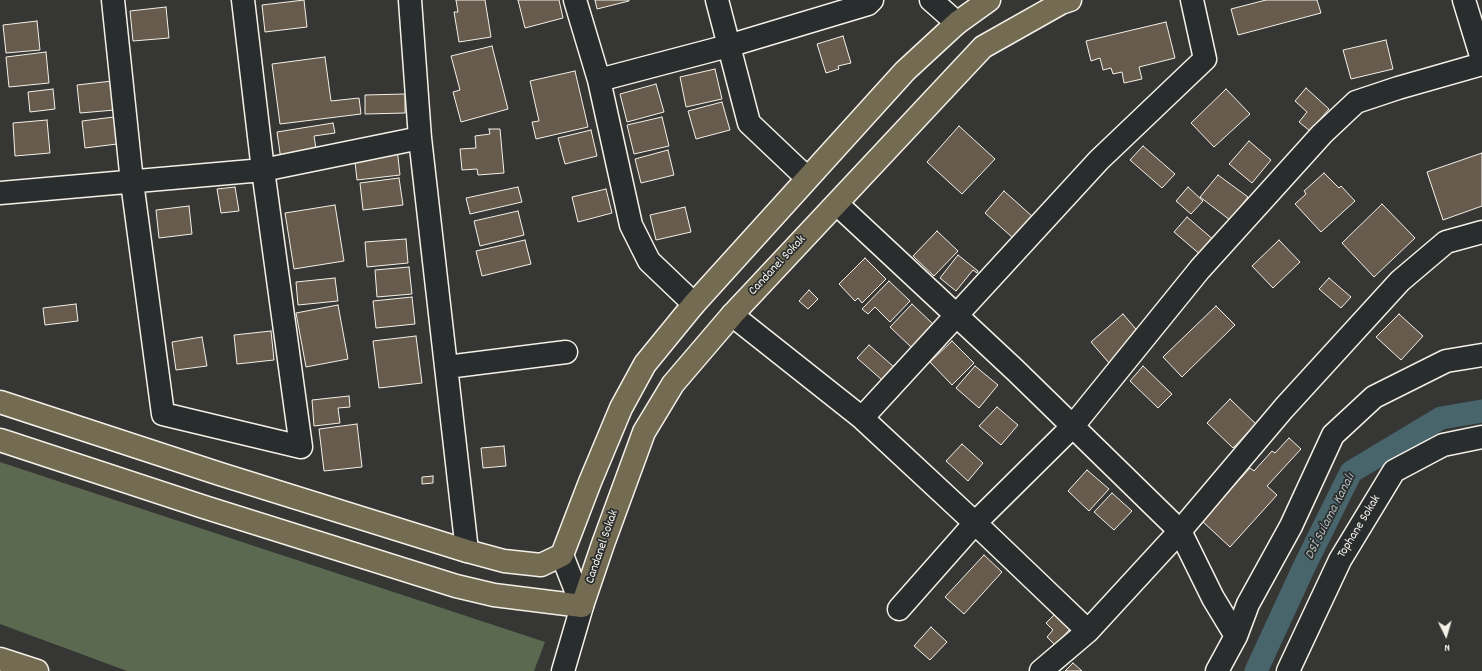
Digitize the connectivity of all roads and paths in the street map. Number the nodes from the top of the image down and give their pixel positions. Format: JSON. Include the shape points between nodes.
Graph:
{"nodes":[{"id":1,"x":113,"y":0,"type":"edge"},
{"id":2,"x":243,"y":0,"type":"edge"},
{"id":3,"x":410,"y":0,"type":"edge"},
{"id":4,"x":575,"y":0,"type":"edge"},
{"id":5,"x":717,"y":0,"type":"edge"},
{"id":6,"x":872,"y":0,"type":"edge"},
{"id":7,"x":931,"y":0,"type":"edge"},
{"id":8,"x":989,"y":0,"type":"edge"},
{"id":9,"x":1070,"y":0,"type":"edge"},
{"id":10,"x":1192,"y":0,"type":"edge"},
{"id":11,"x":1464,"y":0,"type":"edge"},
{"id":12,"x":957,"y":23,"type":"junction"},
{"id":13,"x":728,"y":46,"type":"junction"},
{"id":14,"x":1482,"y":59,"type":"edge"},
{"id":15,"x":1482,"y":64,"type":"edge"},
{"id":16,"x":599,"y":80,"type":"junction"},
{"id":17,"x":420,"y":138,"type":"junction"},
{"id":18,"x":263,"y":170,"type":"junction"},
{"id":19,"x":807,"y":178,"type":"junction"},
{"id":20,"x":132,"y":182,"type":"junction"},
{"id":21,"x":0,"y":193,"type":"edge"},
{"id":22,"x":837,"y":204,"type":"junction"},
{"id":23,"x":1482,"y":232,"type":"edge"},
{"id":24,"x":694,"y":304,"type":"junction"},
{"id":25,"x":732,"y":315,"type":"junction"},
{"id":26,"x":957,"y":315,"type":"junction"},
{"id":27,"x":566,"y":352,"type":"dead end"},
{"id":28,"x":1482,"y":355,"type":"edge"},
{"id":29,"x":447,"y":367,"type":"junction"},
{"id":30,"x":0,"y":402,"type":"edge"},
{"id":31,"x":862,"y":418,"type":"junction"},
{"id":32,"x":1072,"y":427,"type":"junction"},
{"id":33,"x":1482,"y":437,"type":"edge"},
{"id":34,"x":0,"y":440,"type":"edge"},
{"id":35,"x":975,"y":523,"type":"junction"},
{"id":36,"x":1180,"y":531,"type":"junction"},
{"id":37,"x":467,"y":551,"type":"junction"},
{"id":38,"x":562,"y":555,"type":"junction"},
{"id":39,"x":582,"y":606,"type":"junction"},
{"id":40,"x":899,"y":609,"type":"dead end"},
{"id":41,"x":1088,"y":631,"type":"junction"},
{"id":42,"x":1236,"y":636,"type":"junction"},
{"id":43,"x":0,"y":658,"type":"edge"},
{"id":44,"x":37,"y":671,"type":"edge"},
{"id":45,"x":563,"y":671,"type":"edge"},
{"id":46,"x":1041,"y":671,"type":"edge"},
{"id":47,"x":1216,"y":671,"type":"edge"},
{"id":48,"x":1288,"y":671,"type":"edge"}],
"edges":[{"from":1,"to":20,"type":"street"},
{"from":2,"to":18,"type":"street"},
{"from":3,"to":17,"type":"street"},
{"from":4,"to":16,"type":"street"},
{"from":5,"to":13,"type":"street"},
{"from":6,"to":13,"type":"street","via":[[868,4]]},
{"from":7,"to":12,"type":"street"},
{"from":8,"to":12,"type":"main road"},
{"from":9,"to":22,"type":"main road","name":"Candanel Sokak","via":[[983,47]]},
{"from":10,"to":26,"type":"street","via":[[1205,59],[1099,160]]},
{"from":11,"to":14,"type":"street"},
{"from":12,"to":19,"type":"main road","via":[[905,71]]},
{"from":13,"to":16,"type":"street"},
{"from":13,"to":19,"type":"street","via":[[749,123]]},
{"from":15,"to":32,"type":"street","via":[[1356,102],[1322,134],[1200,269]]},
{"from":16,"to":24,"type":"street","via":[[631,225],[649,261]]},
{"from":17,"to":18,"type":"street"},
{"from":17,"to":29,"type":"street"},
{"from":18,"to":20,"type":"street"},
{"from":18,"to":20,"type":"street","via":[[301,447],[164,414]]},
{"from":19,"to":24,"type":"main road"},
{"from":20,"to":21,"type":"street"},
{"from":22,"to":25,"type":"main road","name":"Candanel Sokak"},
{"from":22,"to":26,"type":"street"},
{"from":23,"to":36,"type":"street","via":[[1446,242],[1400,281],[1284,408]]},
{"from":24,"to":38,"type":"main road","via":[[645,364],[621,408]]},
{"from":25,"to":31,"type":"street"},
{"from":25,"to":39,"type":"main road","name":"Candanel Sokak","via":[[673,384],[644,432]]},
{"from":26,"to":31,"type":"street"},
{"from":26,"to":32,"type":"street"},
{"from":27,"to":29,"type":"street"},
{"from":28,"to":42,"type":"street","via":[[1446,361],[1374,397],[1333,435],[1291,526],[1248,604]]},
{"from":29,"to":37,"type":"street"},
{"from":30,"to":37,"type":"main road","via":[[227,477]]},
{"from":31,"to":35,"type":"street"},
{"from":32,"to":35,"type":"street"},
{"from":32,"to":36,"type":"street"},
{"from":33,"to":48,"type":"street","name":"Tophane Sokak","via":[[1444,445],[1394,471],[1340,560]]},
{"from":34,"to":39,"type":"main road","via":[[456,586]]},
{"from":35,"to":40,"type":"street"},
{"from":35,"to":41,"type":"street"},
{"from":36,"to":41,"type":"street"},
{"from":36,"to":42,"type":"street","via":[[1213,598]]},
{"from":37,"to":38,"type":"main road","via":[[504,561],[541,565]]},
{"from":38,"to":39,"type":"street","name":"Candanel Sokak"},
{"from":39,"to":45,"type":"street","name":"Candanel Sokak"},
{"from":41,"to":46,"type":"street"},
{"from":42,"to":47,"type":"street"},
{"from":43,"to":44,"type":"main road"}]}
